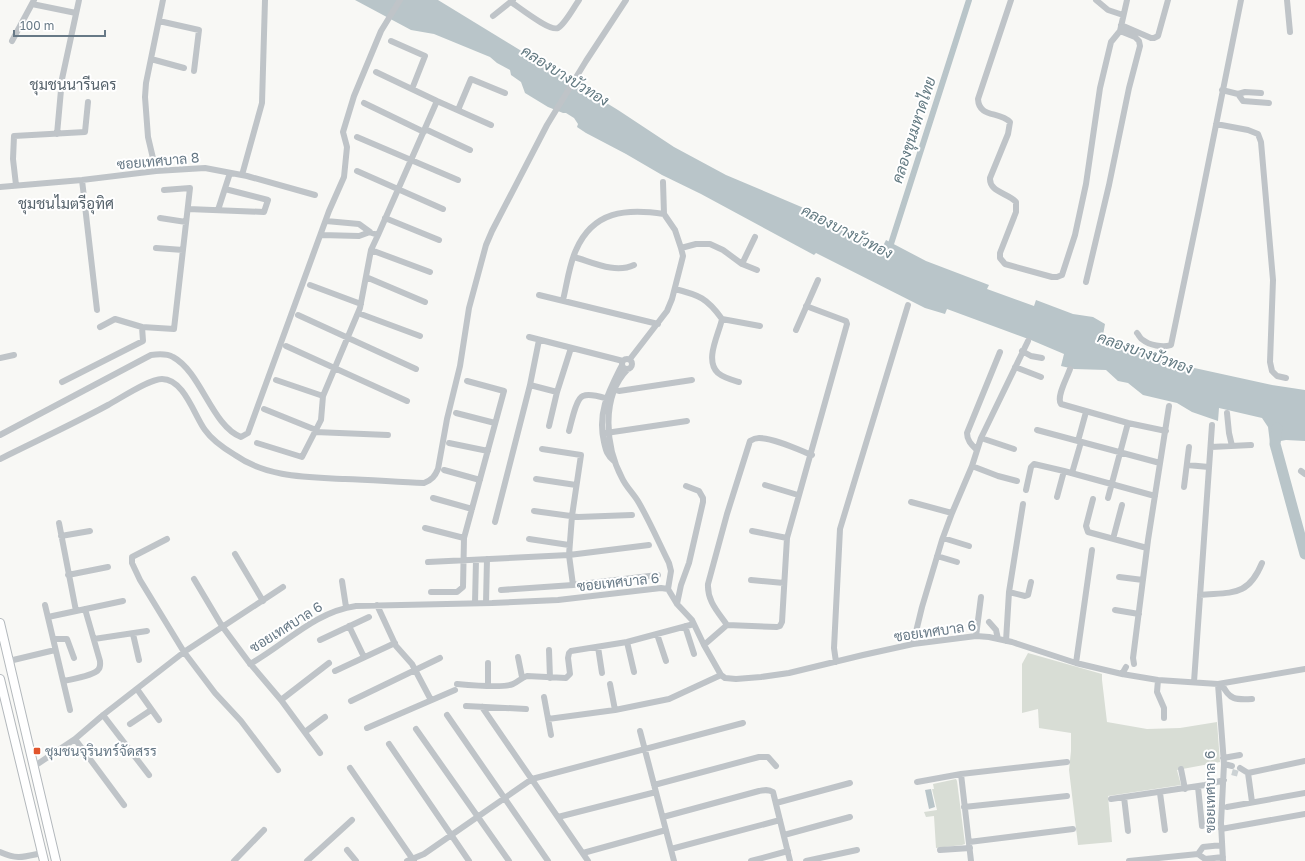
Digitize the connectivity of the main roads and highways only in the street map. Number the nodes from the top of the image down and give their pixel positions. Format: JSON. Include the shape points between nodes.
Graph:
{"nodes":[{"id":1,"x":0,"y":623,"type":"edge"},
{"id":2,"x":0,"y":679,"type":"edge"},
{"id":3,"x":48,"y":829,"type":"junction"},
{"id":4,"x":37,"y":832,"type":"junction"},
{"id":5,"x":43,"y":857,"type":"edge"},
{"id":6,"x":56,"y":861,"type":"edge"}],
"edges":[{"from":1,"to":3,"type":"main road"},
{"from":2,"to":4,"type":"main road"},
{"from":3,"to":4,"type":"main road"},
{"from":3,"to":6,"type":"main road"},
{"from":4,"to":5,"type":"main road"}]}
